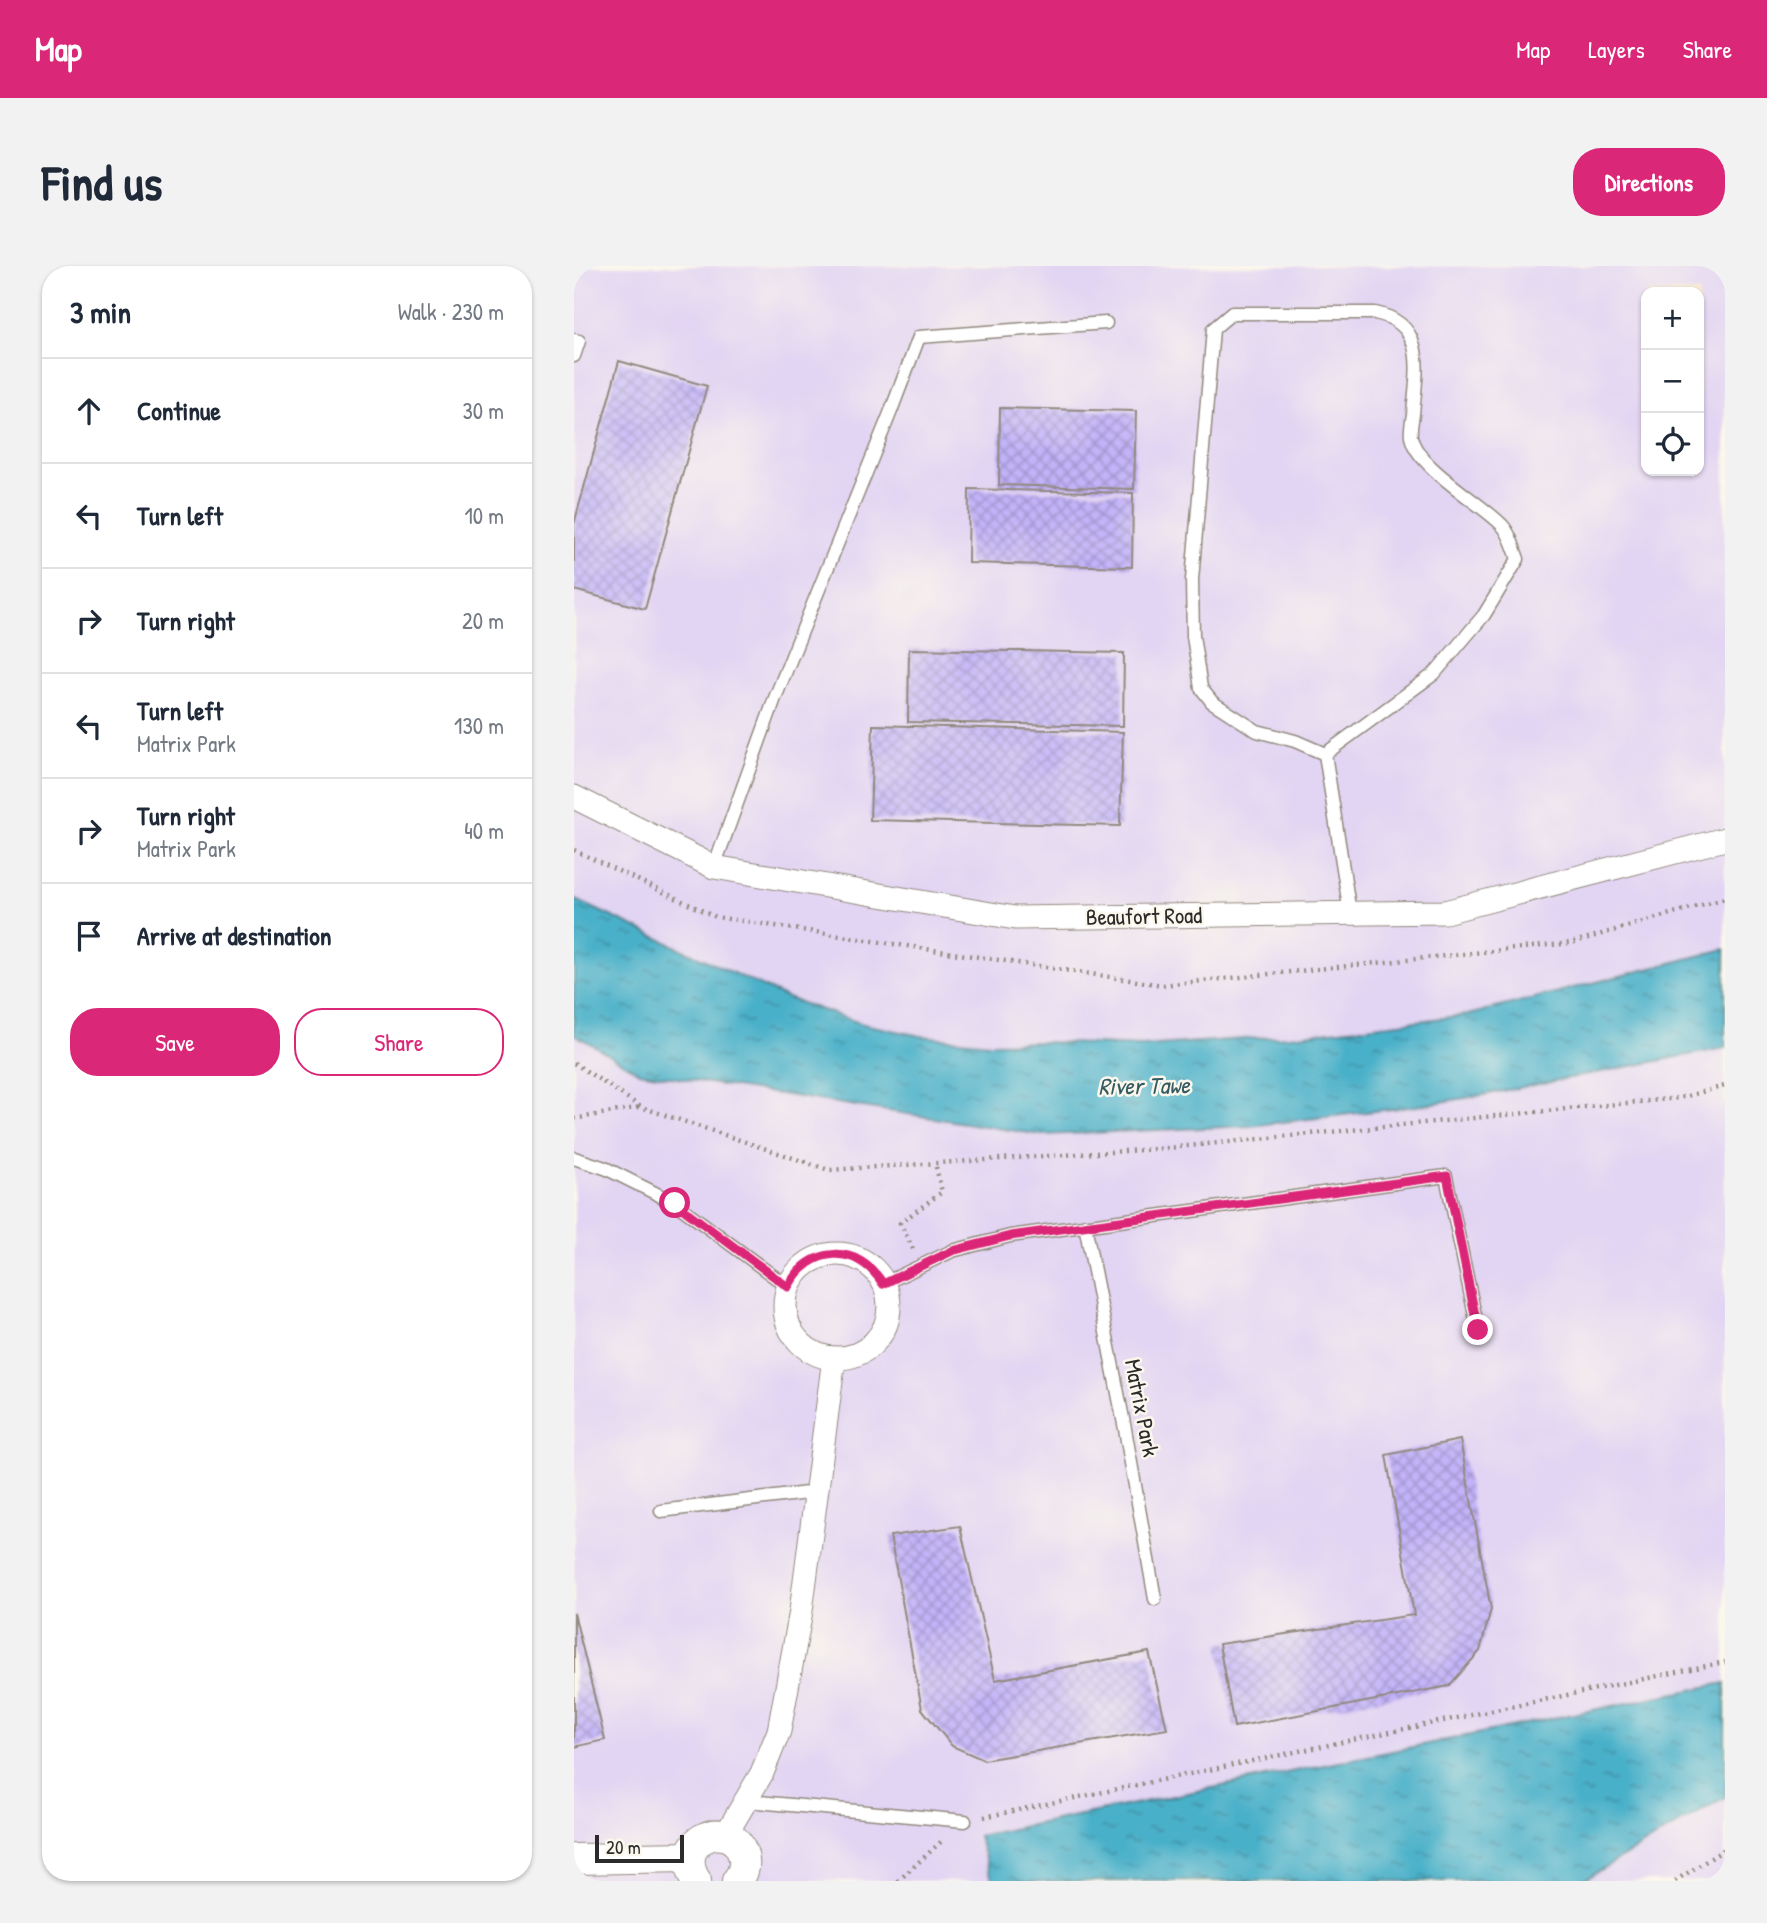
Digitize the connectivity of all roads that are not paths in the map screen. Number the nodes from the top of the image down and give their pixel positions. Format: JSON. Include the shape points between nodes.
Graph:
{"nodes":[{"id":1,"x":1106,"y":323,"type":"dead end"},
{"id":2,"x":574,"y":340,"type":"edge"},
{"id":3,"x":574,"y":356,"type":"edge"},
{"id":4,"x":1325,"y":754,"type":"junction"},
{"id":5,"x":574,"y":797,"type":"edge"},
{"id":6,"x":1725,"y":838,"type":"edge"},
{"id":7,"x":714,"y":867,"type":"junction"},
{"id":8,"x":1350,"y":913,"type":"junction"},
{"id":9,"x":574,"y":1158,"type":"edge"},
{"id":10,"x":1085,"y":1225,"type":"junction"},
{"id":11,"x":883,"y":1284,"type":"junction"},
{"id":12,"x":788,"y":1287,"type":"junction"},
{"id":13,"x":1478,"y":1330,"type":"dead end"},
{"id":14,"x":834,"y":1358,"type":"junction"},
{"id":15,"x":815,"y":1493,"type":"junction"},
{"id":16,"x":661,"y":1511,"type":"dead end"},
{"id":17,"x":1155,"y":1599,"type":"dead end"},
{"id":18,"x":747,"y":1801,"type":"junction"},
{"id":19,"x":965,"y":1821,"type":"road end"},
{"id":20,"x":725,"y":1836,"type":"junction"},
{"id":21,"x":574,"y":1859,"type":"edge"},
{"id":22,"x":693,"y":1869,"type":"edge"},
{"id":23,"x":737,"y":1881,"type":"edge"}],
"edges":[{"from":1,"to":7,"type":"lane","via":[[919,337],[775,698]]},
{"from":2,"to":3,"type":"lane","via":[[579,341]]},
{"from":4,"to":4,"type":"lane","via":[[1434,674],[1484,615],[1518,559],[1504,527],[1426,461],[1411,438],[1417,360],[1413,340],[1393,317],[1375,313],[1232,313],[1213,329],[1192,580],[1200,688],[1212,702],[1257,731]]},
{"from":4,"to":8,"type":"lane"},
{"from":5,"to":7,"type":"street","name":"Beaufort Road"},
{"from":6,"to":8,"type":"street","name":"Beaufort Road","via":[[1445,912]]},
{"from":7,"to":8,"type":"street","name":"Beaufort Road","via":[[1015,918]]},
{"from":9,"to":12,"type":"lane","via":[[675,1203]]},
{"from":10,"to":11,"type":"lane","via":[[1010,1236],[952,1251]]},
{"from":10,"to":13,"type":"lane","via":[[1447,1176]]},
{"from":10,"to":17,"type":"lane","name":"Matrix Park"},
{"from":11,"to":12,"type":"street","via":[[866,1263],[841,1254],[803,1266]]},
{"from":11,"to":14,"type":"street","via":[[888,1310],[880,1335],[860,1353]]},
{"from":12,"to":14,"type":"street","via":[[785,1303],[793,1335],[818,1355]]},
{"from":14,"to":15,"type":"street"},
{"from":15,"to":16,"type":"lane"},
{"from":15,"to":18,"type":"street","via":[[801,1611],[779,1731]]},
{"from":18,"to":19,"type":"lane"},
{"from":18,"to":20,"type":"street"},
{"from":20,"to":22,"type":"street","via":[[716,1834],[699,1841]]},
{"from":20,"to":23,"type":"street","via":[[743,1853],[744,1869]]},
{"from":21,"to":22,"type":"street"}]}
